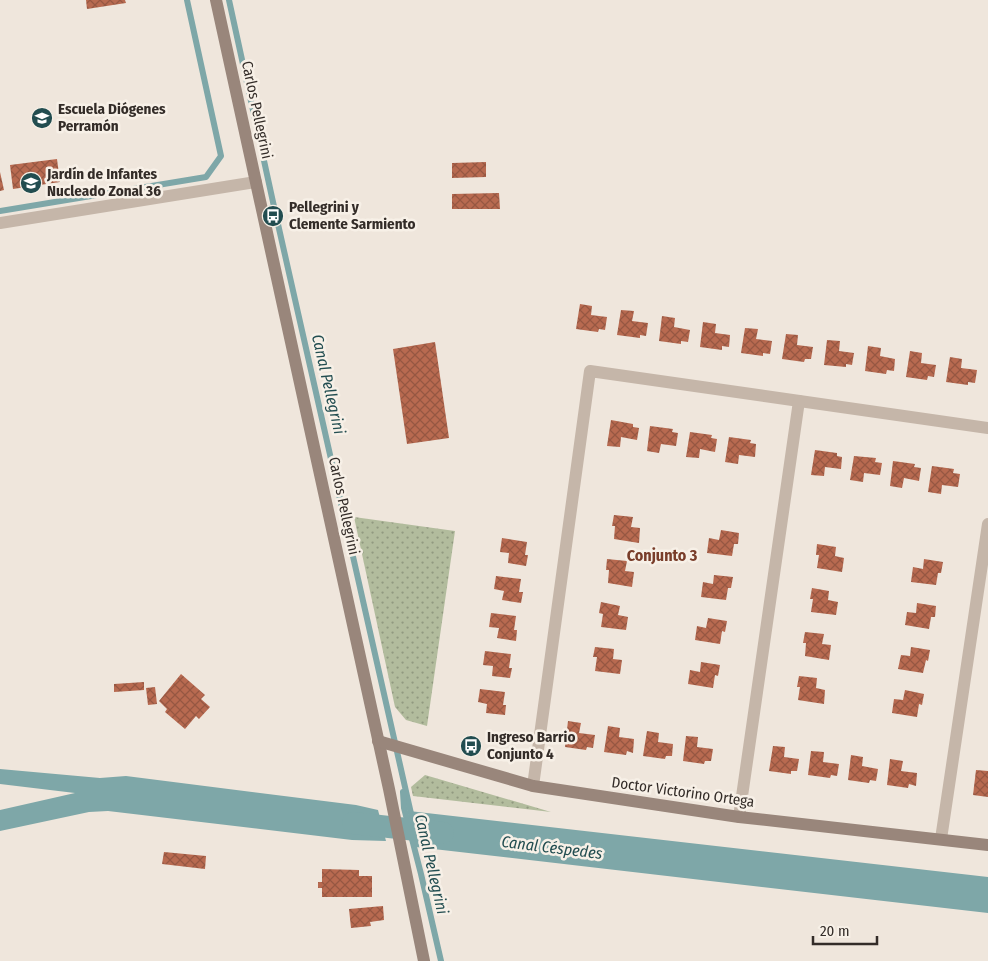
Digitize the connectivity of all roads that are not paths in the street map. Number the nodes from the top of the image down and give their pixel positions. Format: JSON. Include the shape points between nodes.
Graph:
{"nodes":[{"id":1,"x":216,"y":0,"type":"edge"},
{"id":2,"x":256,"y":182,"type":"junction"},
{"id":3,"x":0,"y":224,"type":"edge"},
{"id":4,"x":799,"y":401,"type":"junction"},
{"id":5,"x":988,"y":428,"type":"edge"},
{"id":6,"x":988,"y":524,"type":"edge"},
{"id":7,"x":378,"y":741,"type":"junction"},
{"id":8,"x":533,"y":786,"type":"junction"},
{"id":9,"x":739,"y":817,"type":"junction"},
{"id":10,"x":941,"y":839,"type":"junction"},
{"id":11,"x":988,"y":845,"type":"edge"},
{"id":12,"x":424,"y":961,"type":"edge"}],
"edges":[{"from":1,"to":2,"type":"main road","name":"Carlos Pellegrini"},
{"from":2,"to":3,"type":"street"},
{"from":2,"to":7,"type":"main road","name":"Carlos Pellegrini"},
{"from":4,"to":5,"type":"street"},
{"from":4,"to":8,"type":"street","via":[[590,371]]},
{"from":4,"to":9,"type":"street"},
{"from":6,"to":10,"type":"street"},
{"from":7,"to":8,"type":"main road","name":"Doctor Victorino Ortega"},
{"from":7,"to":12,"type":"main road","name":"Carlos Pellegrini"},
{"from":8,"to":9,"type":"main road","name":"Doctor Victorino Ortega"},
{"from":9,"to":10,"type":"main road","name":"Doctor Victorino Ortega"},
{"from":10,"to":11,"type":"main road","name":"Doctor Victorino Ortega"}]}
